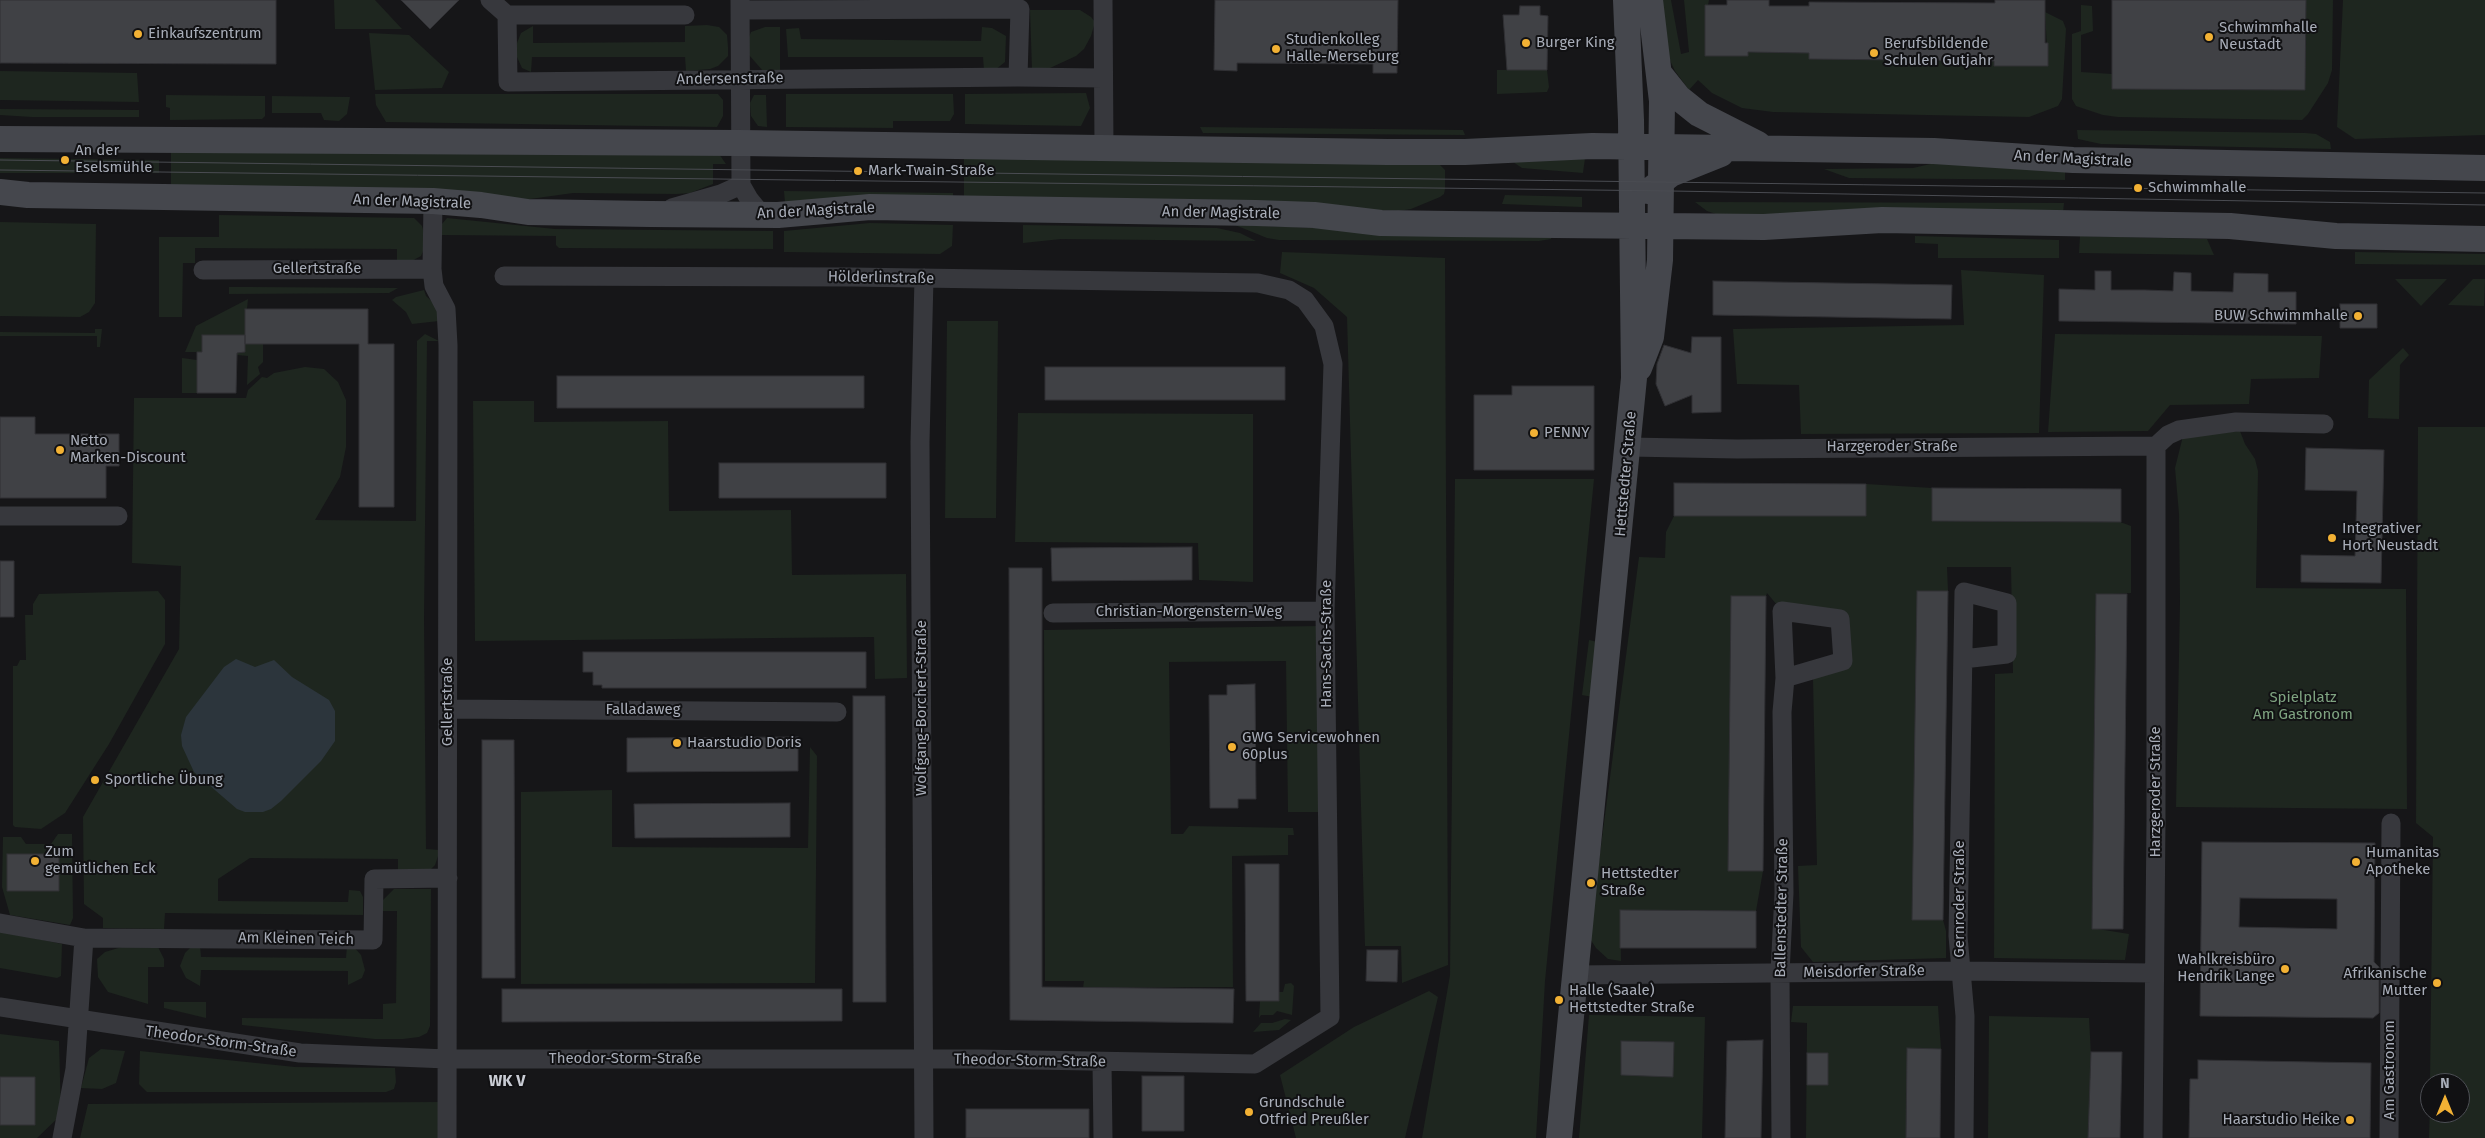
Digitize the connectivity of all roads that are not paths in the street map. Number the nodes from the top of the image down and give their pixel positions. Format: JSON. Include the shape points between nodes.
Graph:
{"nodes":[{"id":1,"x":490,"y":0,"type":"edge"},
{"id":2,"x":1104,"y":0,"type":"edge"},
{"id":3,"x":1626,"y":0,"type":"edge"},
{"id":4,"x":1650,"y":0,"type":"edge"},
{"id":5,"x":740,"y":5,"type":"edge"},
{"id":6,"x":507,"y":16,"type":"junction"},
{"id":7,"x":684,"y":16,"type":"dead end"},
{"id":8,"x":1658,"y":73,"type":"junction"},
{"id":9,"x":1018,"y":77,"type":"junction"},
{"id":10,"x":1103,"y":78,"type":"junction"},
{"id":11,"x":741,"y":79,"type":"junction"},
{"id":12,"x":0,"y":139,"type":"edge"},
{"id":13,"x":741,"y":143,"type":"junction"},
{"id":14,"x":1632,"y":147,"type":"junction"},
{"id":15,"x":1661,"y":147,"type":"junction"},
{"id":16,"x":1104,"y":148,"type":"junction"},
{"id":17,"x":1755,"y":148,"type":"junction"},
{"id":18,"x":2485,"y":168,"type":"edge"},
{"id":19,"x":1660,"y":181,"type":"junction"},
{"id":20,"x":742,"y":185,"type":"junction"},
{"id":21,"x":0,"y":192,"type":"edge"},
{"id":22,"x":433,"y":201,"type":"junction"},
{"id":23,"x":650,"y":214,"type":"junction"},
{"id":24,"x":762,"y":215,"type":"junction"},
{"id":25,"x":1632,"y":225,"type":"junction"},
{"id":26,"x":1660,"y":225,"type":"junction"},
{"id":27,"x":2484,"y":239,"type":"edge"},
{"id":28,"x":432,"y":269,"type":"junction"},
{"id":29,"x":203,"y":270,"type":"dead end"},
{"id":30,"x":504,"y":276,"type":"dead end"},
{"id":31,"x":924,"y":278,"type":"junction"},
{"id":32,"x":1258,"y":283,"type":"joint"},
{"id":33,"x":1634,"y":378,"type":"junction"},
{"id":34,"x":2324,"y":424,"type":"dead end"},
{"id":35,"x":2156,"y":446,"type":"junction"},
{"id":36,"x":1629,"y":447,"type":"junction"},
{"id":37,"x":0,"y":516,"type":"edge"},
{"id":38,"x":118,"y":516,"type":"dead end"},
{"id":39,"x":1325,"y":611,"type":"junction"},
{"id":40,"x":1053,"y":613,"type":"dead end"},
{"id":41,"x":1963,"y":659,"type":"dead end"},
{"id":42,"x":1785,"y":678,"type":"dead end"},
{"id":43,"x":449,"y":709,"type":"junction"},
{"id":44,"x":837,"y":712,"type":"dead end"},
{"id":45,"x":2391,"y":823,"type":"dead end"},
{"id":46,"x":448,"y":878,"type":"junction"},
{"id":47,"x":0,"y":923,"type":"edge"},
{"id":48,"x":84,"y":938,"type":"junction"},
{"id":49,"x":1960,"y":971,"type":"junction"},
{"id":50,"x":1780,"y":974,"type":"junction"},
{"id":51,"x":2153,"y":974,"type":"junction"},
{"id":52,"x":1576,"y":975,"type":"junction"},
{"id":53,"x":0,"y":1007,"type":"edge"},
{"id":54,"x":78,"y":1020,"type":"junction"},
{"id":55,"x":447,"y":1059,"type":"junction"},
{"id":56,"x":923,"y":1060,"type":"junction"},
{"id":57,"x":1102,"y":1062,"type":"junction"},
{"id":58,"x":1254,"y":1064,"type":"joint"},
{"id":59,"x":62,"y":1138,"type":"edge"},
{"id":60,"x":447,"y":1138,"type":"edge"},
{"id":61,"x":924,"y":1138,"type":"edge"},
{"id":62,"x":1103,"y":1138,"type":"edge"},
{"id":63,"x":1559,"y":1138,"type":"edge"},
{"id":64,"x":1781,"y":1138,"type":"edge"},
{"id":65,"x":1964,"y":1138,"type":"edge"},
{"id":66,"x":2152,"y":1138,"type":"edge"},
{"id":67,"x":2389,"y":1138,"type":"edge"}],
"edges":[{"from":1,"to":6,"type":"street"},
{"from":2,"to":10,"type":"street"},
{"from":3,"to":14,"type":"main road"},
{"from":4,"to":8,"type":"main road"},
{"from":5,"to":9,"type":"street","via":[[1020,9]]},
{"from":5,"to":11,"type":"street"},
{"from":6,"to":7,"type":"street"},
{"from":6,"to":11,"type":"street","name":"Andersenstraße","via":[[508,82]]},
{"from":8,"to":15,"type":"main road"},
{"from":8,"to":17,"type":"main road","via":[[1679,98],[1699,114]]},
{"from":9,"to":10,"type":"street","name":"Andersenstraße"},
{"from":9,"to":11,"type":"street","name":"Andersenstraße"},
{"from":10,"to":16,"type":"street"},
{"from":11,"to":13,"type":"street"},
{"from":12,"to":13,"type":"main road","name":"An der Magistrale"},
{"from":13,"to":16,"type":"main road","name":"An der Magistrale"},
{"from":13,"to":20,"type":"street"},
{"from":14,"to":15,"type":"main road","name":"An der Magistrale"},
{"from":14,"to":16,"type":"main road","name":"An der Magistrale","via":[[1398,152]]},
{"from":14,"to":25,"type":"main road"},
{"from":15,"to":17,"type":"main road","name":"An der Magistrale"},
{"from":15,"to":19,"type":"main road"},
{"from":17,"to":18,"type":"main road","name":"An der Magistrale","via":[[1934,151],[2083,161]]},
{"from":17,"to":19,"type":"main road","via":[[1699,161]]},
{"from":19,"to":25,"type":"main road","via":[[1649,191]]},
{"from":19,"to":26,"type":"main road"},
{"from":20,"to":23,"type":"street"},
{"from":20,"to":24,"type":"street"},
{"from":21,"to":22,"type":"main road","name":"An der Magistrale","via":[[37,196]]},
{"from":22,"to":23,"type":"main road","name":"An der Magistrale","via":[[481,204],[528,212]]},
{"from":22,"to":28,"type":"street","name":"Gellertstraße"},
{"from":23,"to":24,"type":"main road","name":"An der Magistrale"},
{"from":24,"to":25,"type":"main road","name":"An der Magistrale","via":[[870,207],[1256,213],[1381,223]]},
{"from":25,"to":26,"type":"main road","name":"An der Magistrale"},
{"from":25,"to":33,"type":"main road","name":"Hettstedter Straße"},
{"from":26,"to":27,"type":"main road","name":"An der Magistrale","via":[[1764,227],[1882,220],[2230,226],[2336,236]]},
{"from":26,"to":33,"type":"main road","name":"Hettstedter Straße","via":[[1660,260],[1651,337]]},
{"from":28,"to":29,"type":"street","name":"Gellertstraße"},
{"from":28,"to":43,"type":"street","name":"Gellertstraße","via":[[434,286],[446,309],[448,329]]},
{"from":30,"to":31,"type":"street","name":"Hölderlinstraße"},
{"from":31,"to":32,"type":"street","name":"Hölderlinstraße"},
{"from":31,"to":56,"type":"street","name":"Wolfgang-Borchert-Straße","via":[[920,442]]},
{"from":32,"to":39,"type":"street","name":"Hans-Sachs-Straße","via":[[1289,290],[1305,300],[1324,326],[1329,342],[1333,364]]},
{"from":33,"to":36,"type":"main road","name":"Hettstedter Straße"},
{"from":34,"to":35,"type":"street","via":[[2236,422],[2179,430]]},
{"from":35,"to":36,"type":"street","name":"Harzgeroder Straße"},
{"from":35,"to":51,"type":"street","name":"Harzgeroder Straße"},
{"from":36,"to":52,"type":"main road","name":"Hettstedter Straße"},
{"from":37,"to":38,"type":"street"},
{"from":39,"to":40,"type":"street","name":"Christian-Morgenstern-Weg"},
{"from":39,"to":58,"type":"street","name":"Hans-Sachs-Straße","via":[[1330,1017]]},
{"from":41,"to":49,"type":"street","name":"Gernroder Straße"},
{"from":42,"to":50,"type":"street","name":"Ballenstedter Straße","via":[[1782,712],[1784,893]]},
{"from":43,"to":44,"type":"street","name":"Falladaweg"},
{"from":43,"to":46,"type":"street","name":"Gellertstraße"},
{"from":45,"to":67,"type":"street","name":"Am Gastronom"},
{"from":46,"to":48,"type":"street","name":"Am Kleinen Teich","via":[[374,879],[373,940]]},
{"from":46,"to":55,"type":"street","name":"Gellertstraße"},
{"from":47,"to":48,"type":"street","name":"Am Kleinen Teich"},
{"from":48,"to":54,"type":"street"},
{"from":49,"to":50,"type":"street","name":"Meisdorfer Straße"},
{"from":49,"to":51,"type":"street","name":"Meisdorfer Straße"},
{"from":49,"to":65,"type":"street","name":"Gernroder Straße","via":[[1965,1016]]},
{"from":50,"to":52,"type":"street","name":"Meisdorfer Straße"},
{"from":50,"to":64,"type":"street","name":"Ballenstedter Straße"},
{"from":51,"to":66,"type":"street","name":"Harzgeroder Straße"},
{"from":52,"to":63,"type":"main road","name":"Hettstedter Straße"},
{"from":53,"to":54,"type":"street","name":"Theodor-Storm-Straße"},
{"from":54,"to":55,"type":"street","name":"Theodor-Storm-Straße","via":[[300,1053]]},
{"from":54,"to":59,"type":"street","via":[[75,1069]]},
{"from":55,"to":56,"type":"street","name":"Theodor-Storm-Straße"},
{"from":55,"to":60,"type":"street","name":"Gellertstraße"},
{"from":56,"to":57,"type":"street","name":"Theodor-Storm-Straße"},
{"from":56,"to":61,"type":"street","name":"Wolfgang-Borchert-Straße"},
{"from":57,"to":58,"type":"street","name":"Theodor-Storm-Straße"},
{"from":57,"to":62,"type":"street"}]}
